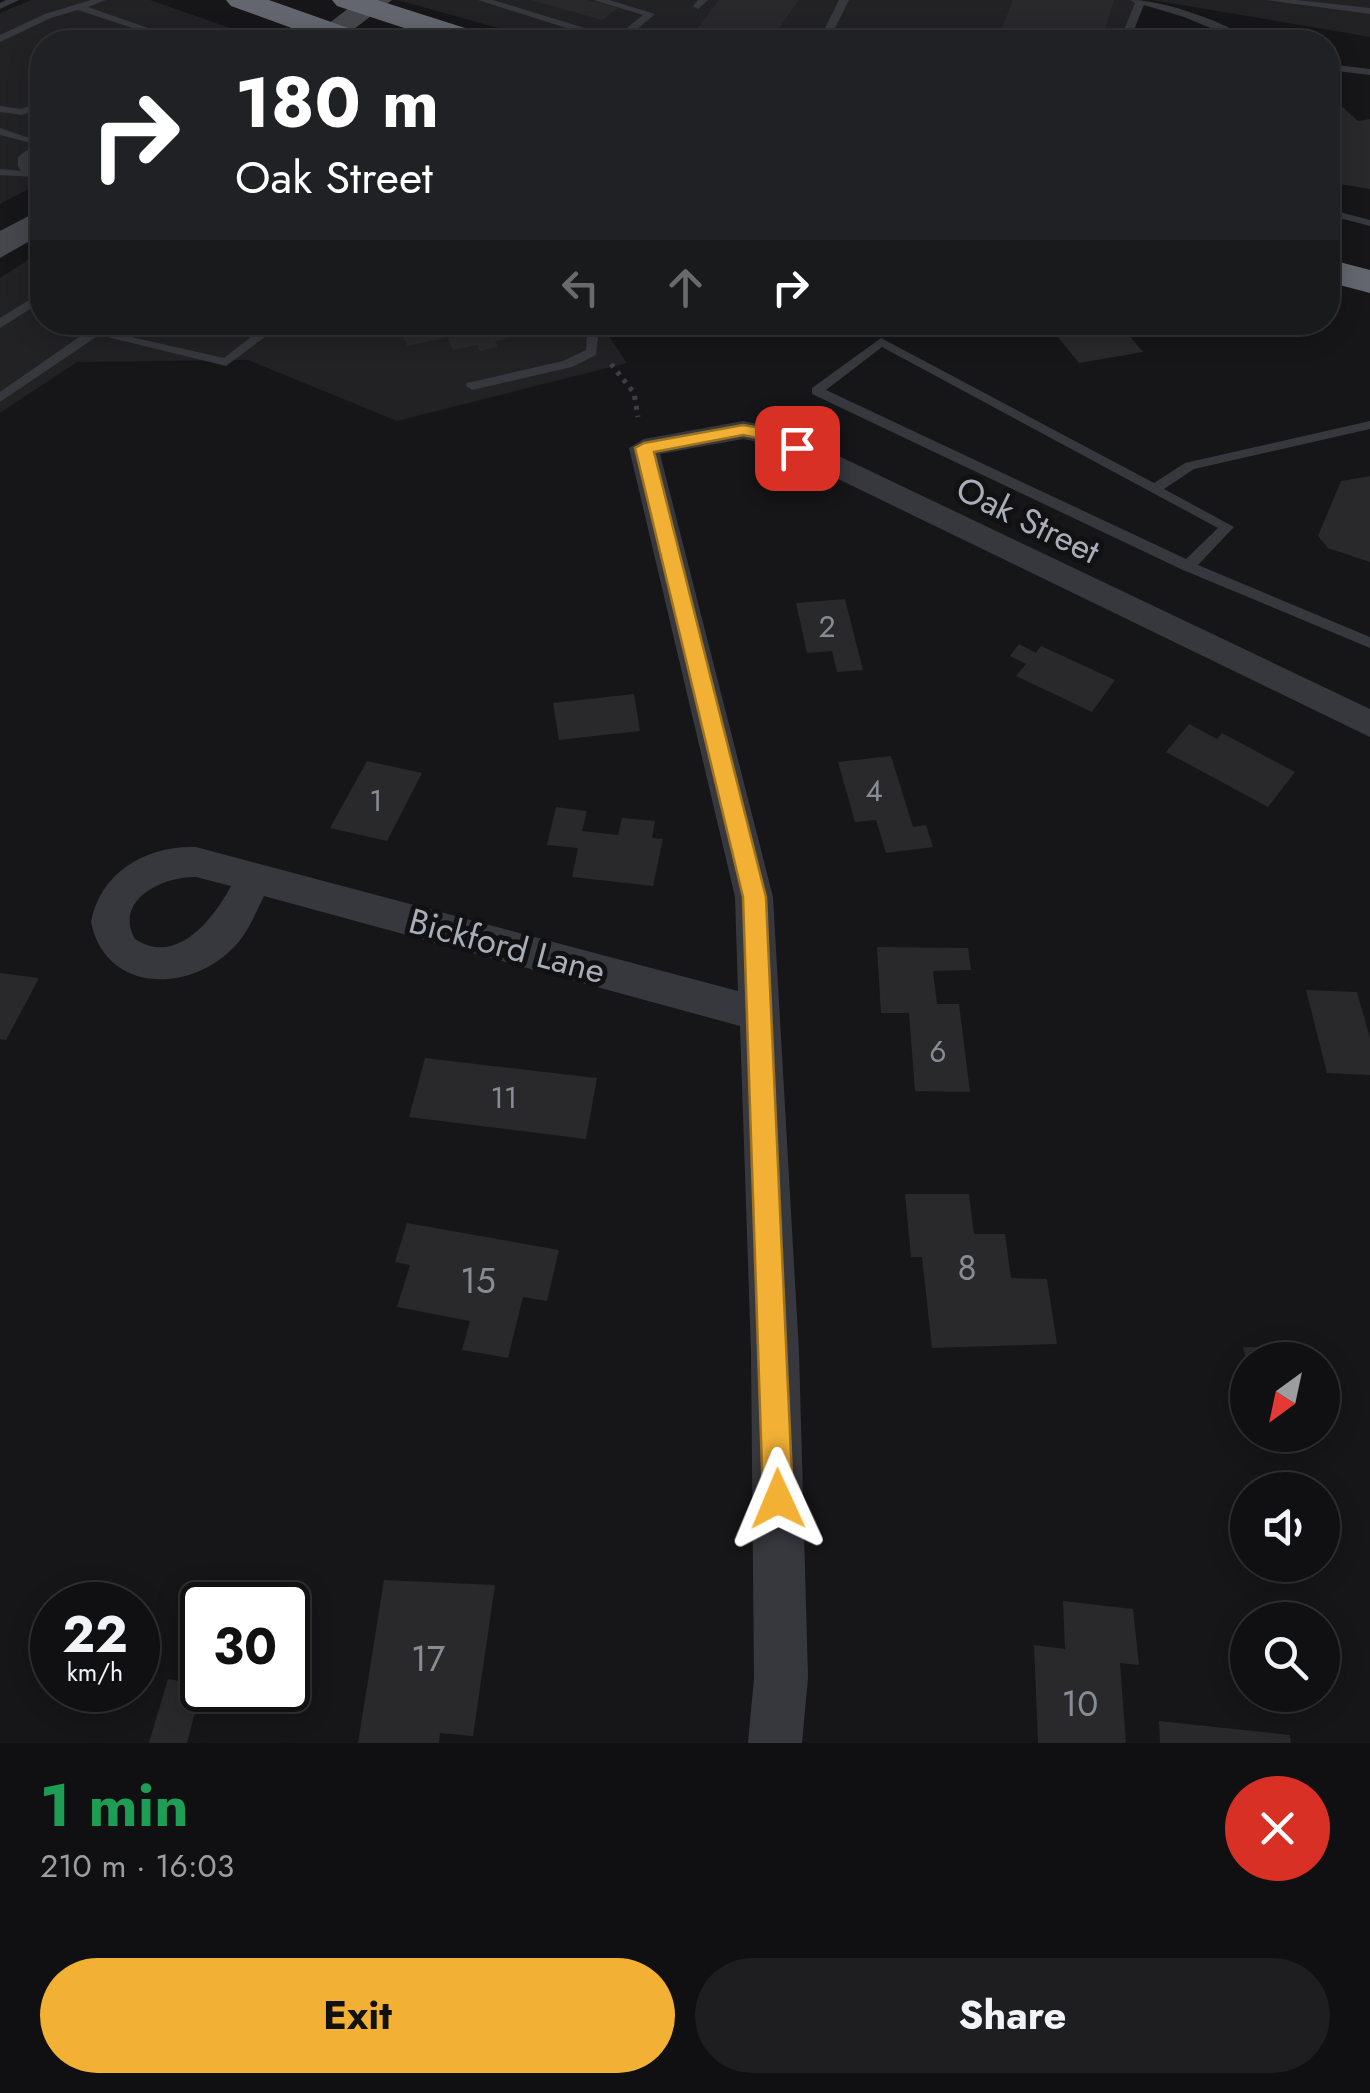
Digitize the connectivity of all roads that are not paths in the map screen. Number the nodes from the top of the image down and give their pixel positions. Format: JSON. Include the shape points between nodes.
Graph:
{"nodes":[{"id":1,"x":14,"y":0,"type":"edge"},
{"id":2,"x":101,"y":0,"type":"edge"},
{"id":3,"x":241,"y":0,"type":"edge"},
{"id":4,"x":483,"y":0,"type":"edge"},
{"id":5,"x":598,"y":0,"type":"edge"},
{"id":6,"x":844,"y":0,"type":"edge"},
{"id":7,"x":1139,"y":0,"type":"edge"},
{"id":8,"x":1272,"y":0,"type":"edge"},
{"id":9,"x":364,"y":3,"type":"edge"},
{"id":10,"x":0,"y":6,"type":"edge"},
{"id":11,"x":81,"y":8,"type":"junction"},
{"id":12,"x":1370,"y":12,"type":"edge"},
{"id":13,"x":135,"y":30,"type":"edge"},
{"id":14,"x":313,"y":30,"type":"edge"},
{"id":15,"x":344,"y":30,"type":"edge"},
{"id":16,"x":442,"y":30,"type":"edge"},
{"id":17,"x":569,"y":30,"type":"edge"},
{"id":18,"x":632,"y":30,"type":"edge"},
{"id":19,"x":829,"y":30,"type":"edge"},
{"id":20,"x":1128,"y":30,"type":"edge"},
{"id":21,"x":1219,"y":30,"type":"edge"},
{"id":22,"x":0,"y":39,"type":"edge"},
{"id":23,"x":1340,"y":68,"type":"edge"},
{"id":24,"x":1370,"y":72,"type":"edge"},
{"id":25,"x":0,"y":109,"type":"edge"},
{"id":26,"x":30,"y":109,"type":"edge"},
{"id":27,"x":0,"y":130,"type":"edge"},
{"id":28,"x":30,"y":141,"type":"edge"},
{"id":29,"x":30,"y":151,"type":"edge"},
{"id":30,"x":30,"y":171,"type":"edge"},
{"id":31,"x":0,"y":172,"type":"edge"},
{"id":32,"x":30,"y":175,"type":"edge"},
{"id":33,"x":1340,"y":215,"type":"edge"},
{"id":34,"x":1370,"y":223,"type":"edge"},
{"id":35,"x":30,"y":227,"type":"edge"},
{"id":36,"x":0,"y":247,"type":"edge"},
{"id":37,"x":1340,"y":273,"type":"edge"},
{"id":38,"x":1370,"y":282,"type":"edge"},
{"id":39,"x":30,"y":304,"type":"edge"},
{"id":40,"x":1340,"y":311,"type":"edge"},
{"id":41,"x":1370,"y":319,"type":"edge"},
{"id":42,"x":0,"y":324,"type":"edge"},
{"id":43,"x":91,"y":335,"type":"edge"},
{"id":44,"x":109,"y":335,"type":"edge"},
{"id":45,"x":262,"y":335,"type":"edge"},
{"id":46,"x":593,"y":335,"type":"edge"},
{"id":47,"x":472,"y":386,"type":"dead end"},
{"id":48,"x":0,"y":398,"type":"edge"},
{"id":49,"x":1370,"y":425,"type":"edge"},
{"id":50,"x":1154,"y":489,"type":"junction"},
{"id":51,"x":1188,"y":566,"type":"junction"},
{"id":52,"x":1370,"y":643,"type":"edge"},
{"id":53,"x":1370,"y":724,"type":"edge"},
{"id":54,"x":254,"y":878,"type":"dead end"},
{"id":55,"x":760,"y":1014,"type":"junction"},
{"id":56,"x":775,"y":1743,"type":"edge"}],
"edges":[{"from":1,"to":10,"type":"lane"},
{"from":2,"to":11,"type":"lane"},
{"from":3,"to":14,"type":"highway"},
{"from":4,"to":17,"type":"lane"},
{"from":5,"to":18,"type":"lane","via":[[650,14]]},
{"from":6,"to":19,"type":"lane"},
{"from":7,"to":20,"type":"lane"},
{"from":7,"to":21,"type":"lane"},
{"from":8,"to":12,"type":"lane"},
{"from":9,"to":15,"type":"street"},
{"from":9,"to":16,"type":"highway"},
{"from":11,"to":13,"type":"lane"},
{"from":11,"to":22,"type":"lane"},
{"from":23,"to":24,"type":"lane"},
{"from":25,"to":26,"type":"lane"},
{"from":27,"to":28,"type":"lane"},
{"from":29,"to":30,"type":"lane","via":[[22,166]]},
{"from":31,"to":32,"type":"lane"},
{"from":33,"to":34,"type":"lane"},
{"from":35,"to":36,"type":"street"},
{"from":37,"to":38,"type":"highway"},
{"from":39,"to":42,"type":"lane"},
{"from":40,"to":41,"type":"highway"},
{"from":43,"to":48,"type":"lane"},
{"from":44,"to":45,"type":"lane","via":[[226,362]]},
{"from":46,"to":47,"type":"lane","via":[[592,352],[567,364]]},
{"from":49,"to":50,"type":"lane","via":[[1190,466]]},
{"from":50,"to":51,"type":"lane","via":[[1227,527]]},
{"from":50,"to":51,"type":"lane","via":[[882,342],[816,391]]},
{"from":51,"to":52,"type":"lane"},
{"from":53,"to":55,"type":"street","name":"Oak Street","via":[[772,435],[743,430],[644,448],[740,827],[754,897]]},
{"from":54,"to":55,"type":"street","name":"Bickford Lane"},
{"from":55,"to":56,"type":"street","via":[[775,1352],[781,1678]]}]}
